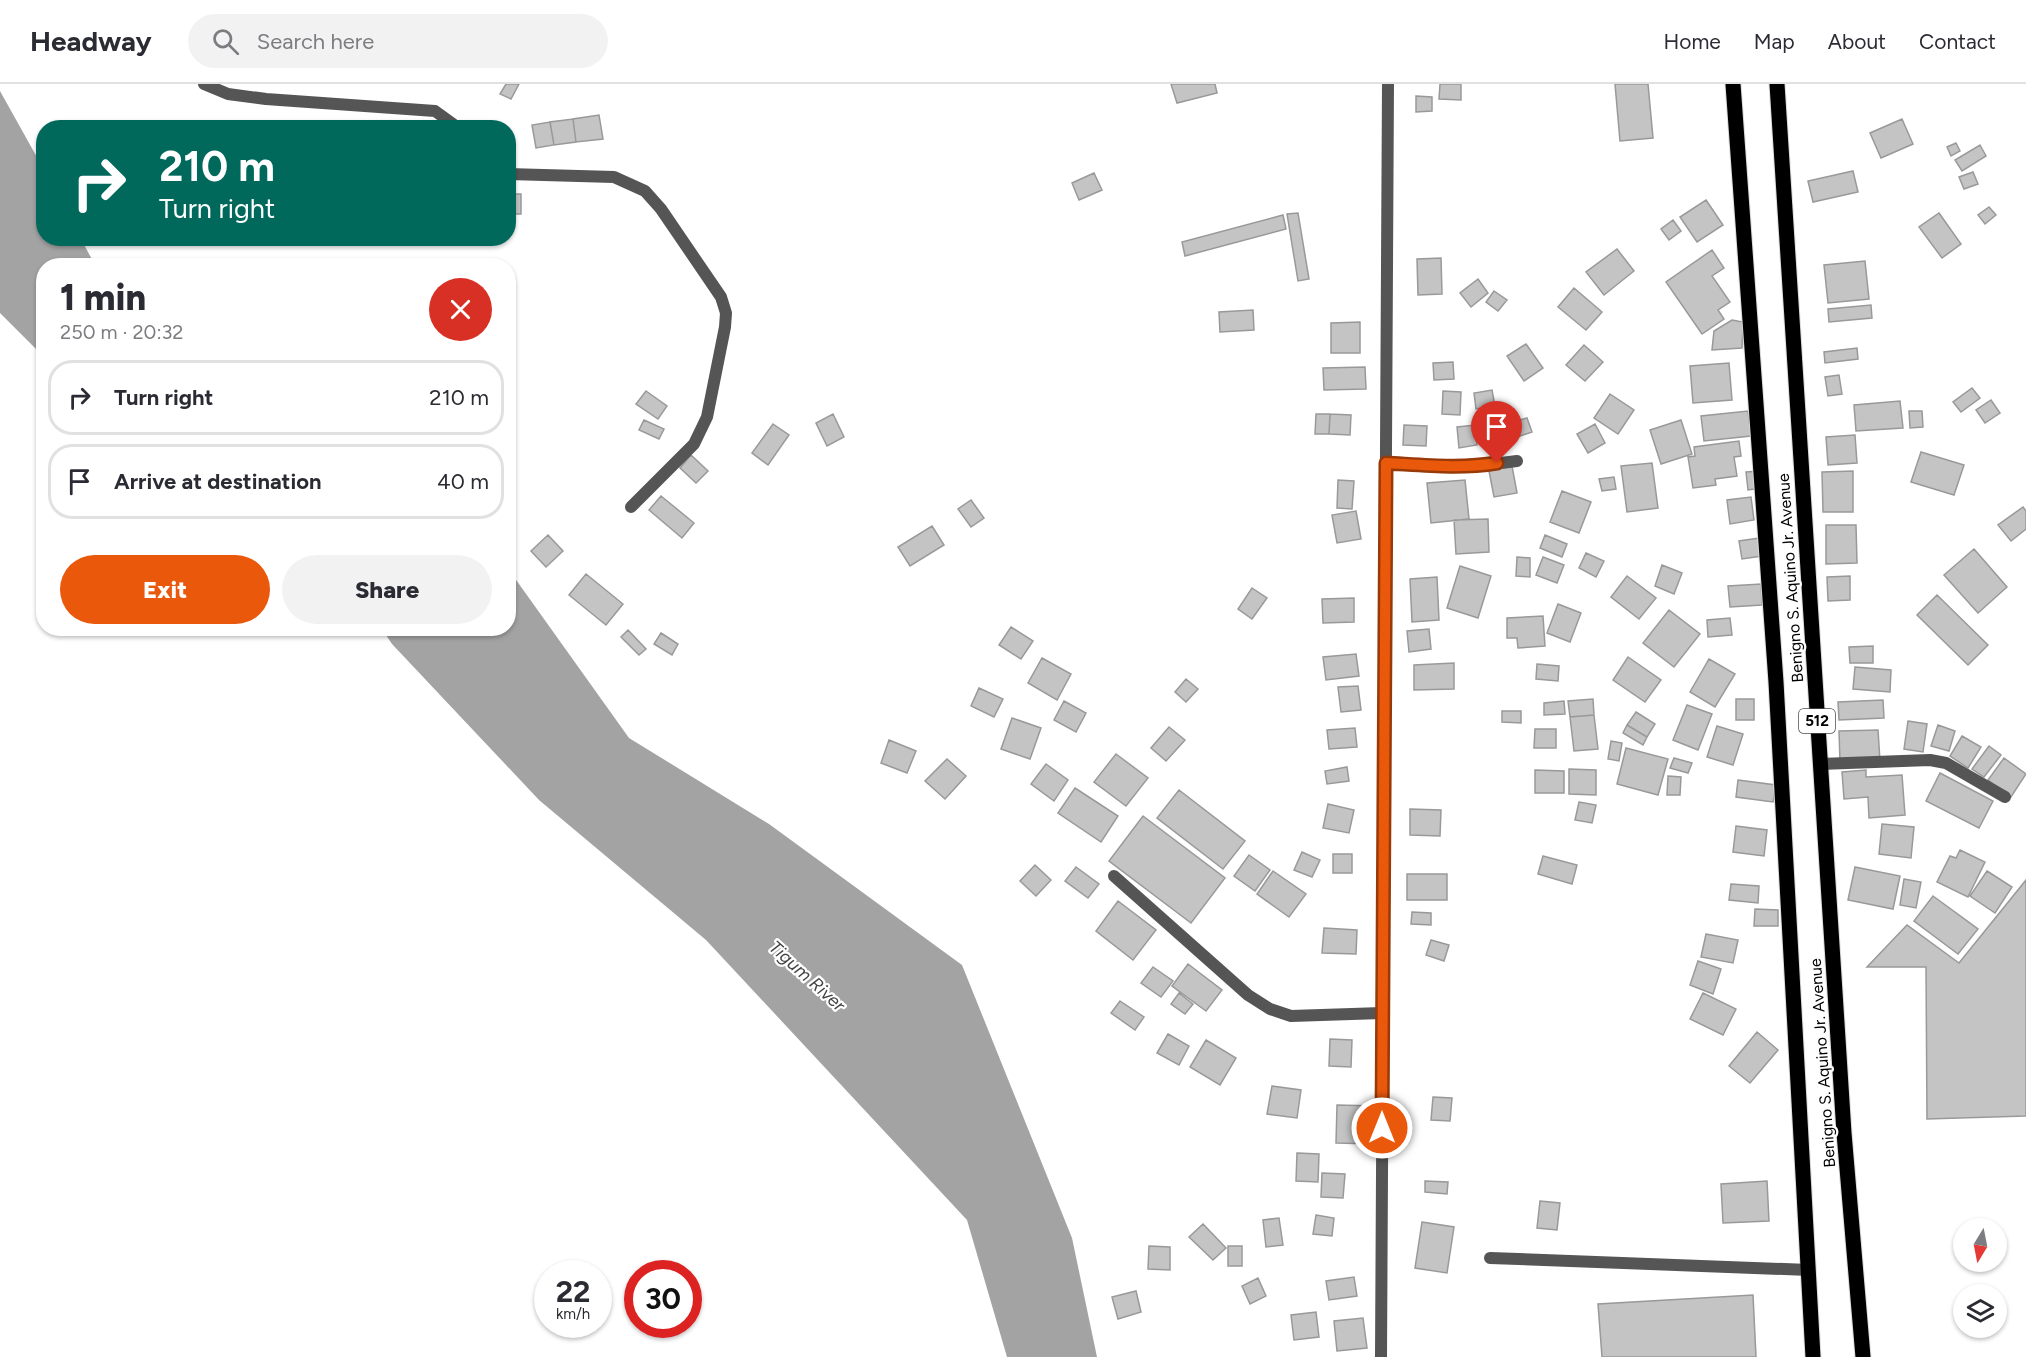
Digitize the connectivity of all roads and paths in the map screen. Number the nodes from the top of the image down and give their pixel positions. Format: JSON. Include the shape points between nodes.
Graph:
{"nodes":[{"id":1,"x":204,"y":84,"type":"edge"},
{"id":2,"x":1388,"y":84,"type":"edge"},
{"id":3,"x":1733,"y":84,"type":"edge"},
{"id":4,"x":1777,"y":84,"type":"edge"},
{"id":5,"x":447,"y":120,"type":"edge"},
{"id":6,"x":516,"y":174,"type":"edge"},
{"id":7,"x":1517,"y":460,"type":"dead end"},
{"id":8,"x":1386,"y":463,"type":"junction"},
{"id":9,"x":631,"y":507,"type":"dead end"},
{"id":10,"x":1820,"y":764,"type":"junction"},
{"id":11,"x":2005,"y":797,"type":"dead end"},
{"id":12,"x":1114,"y":876,"type":"dead end"},
{"id":13,"x":1382,"y":1013,"type":"junction"},
{"id":14,"x":1490,"y":1258,"type":"dead end"},
{"id":15,"x":1809,"y":1270,"type":"junction"},
{"id":16,"x":1381,"y":1357,"type":"edge"},
{"id":17,"x":1813,"y":1357,"type":"edge"},
{"id":18,"x":1863,"y":1357,"type":"edge"}],
"edges":[{"from":1,"to":5,"type":"street","via":[[228,94],[266,99],[435,111]]},
{"from":2,"to":8,"type":"street"},
{"from":3,"to":15,"type":"main road","name":"Benigno S. Aquino Jr. Avenue","number":"512","via":[[1775,670]]},
{"from":4,"to":10,"type":"main road","name":"Benigno S. Aquino Jr. Avenue","number":"512"},
{"from":6,"to":9,"type":"street","via":[[614,177],[645,191],[721,297],[725,327],[707,417],[694,444]]},
{"from":7,"to":8,"type":"street","via":[[1477,466]]},
{"from":8,"to":13,"type":"street"},
{"from":10,"to":11,"type":"street","via":[[1913,760],[1946,763]]},
{"from":10,"to":18,"type":"main road","name":"Benigno S. Aquino Jr. Avenue","number":"512"},
{"from":12,"to":13,"type":"street","via":[[1248,995],[1270,1009],[1292,1016]]},
{"from":13,"to":16,"type":"street"},
{"from":14,"to":15,"type":"street"},
{"from":15,"to":17,"type":"main road","name":"Benigno S. Aquino Jr. Avenue","number":"512"}]}
